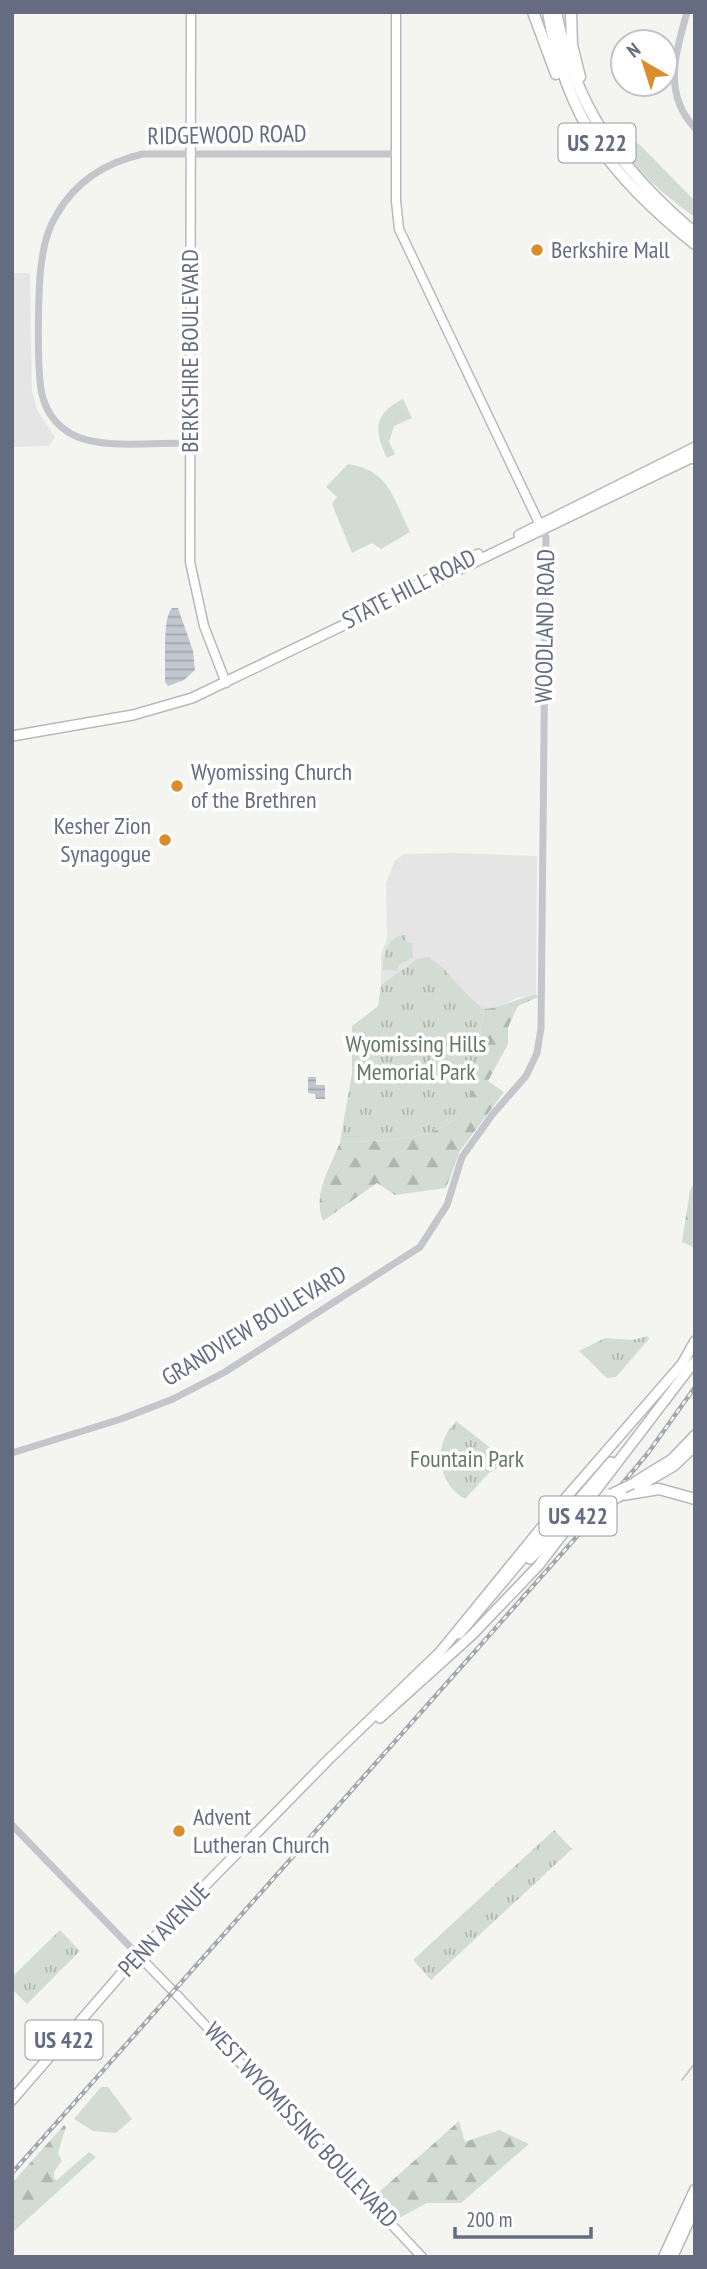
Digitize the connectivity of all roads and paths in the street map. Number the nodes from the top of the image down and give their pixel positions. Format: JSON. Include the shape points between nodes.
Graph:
{"nodes":[{"id":1,"x":191,"y":12,"type":"edge"},
{"id":2,"x":396,"y":12,"type":"edge"},
{"id":3,"x":534,"y":12,"type":"edge"},
{"id":4,"x":548,"y":12,"type":"edge"},
{"id":5,"x":556,"y":12,"type":"edge"},
{"id":6,"x":571,"y":12,"type":"edge"},
{"id":7,"x":687,"y":12,"type":"edge"},
{"id":8,"x":695,"y":128,"type":"edge"},
{"id":9,"x":190,"y":153,"type":"junction"},
{"id":10,"x":396,"y":154,"type":"junction"},
{"id":11,"x":614,"y":154,"type":"junction"},
{"id":12,"x":617,"y":173,"type":"junction"},
{"id":13,"x":650,"y":194,"type":"junction"},
{"id":14,"x":695,"y":226,"type":"edge"},
{"id":15,"x":695,"y":233,"type":"edge"},
{"id":16,"x":695,"y":244,"type":"edge"},
{"id":17,"x":190,"y":443,"type":"junction"},
{"id":18,"x":695,"y":447,"type":"edge"},
{"id":19,"x":694,"y":458,"type":"edge"},
{"id":20,"x":540,"y":526,"type":"junction"},
{"id":21,"x":225,"y":680,"type":"junction"},
{"id":22,"x":12,"y":739,"type":"edge"},
{"id":23,"x":447,"y":1205,"type":"joint"},
{"id":24,"x":695,"y":1342,"type":"edge"},
{"id":25,"x":695,"y":1361,"type":"edge"},
{"id":26,"x":650,"y":1421,"type":"junction"},
{"id":27,"x":695,"y":1435,"type":"edge"},
{"id":28,"x":695,"y":1446,"type":"edge"},
{"id":29,"x":12,"y":1453,"type":"edge"},
{"id":30,"x":622,"y":1495,"type":"junction"},
{"id":31,"x":695,"y":1499,"type":"edge"},
{"id":32,"x":563,"y":1501,"type":"junction"},
{"id":33,"x":442,"y":1655,"type":"junction"},
{"id":34,"x":12,"y":1825,"type":"edge"},
{"id":35,"x":138,"y":1955,"type":"junction"},
{"id":36,"x":12,"y":2100,"type":"edge"},
{"id":37,"x":695,"y":2190,"type":"edge"},
{"id":38,"x":695,"y":2207,"type":"edge"},
{"id":39,"x":422,"y":2257,"type":"edge"},
{"id":40,"x":664,"y":2257,"type":"edge"},
{"id":41,"x":672,"y":2257,"type":"edge"}],
"edges":[{"from":1,"to":9,"type":"main road","name":"BERKSHIRE BOULEVARD"},
{"from":2,"to":10,"type":"main road","name":"WOODLAND ROAD"},
{"from":3,"to":12,"type":"highway","via":[[579,125]]},
{"from":4,"to":12,"type":"highway","number":"US 222","via":[[573,102]]},
{"from":5,"to":11,"type":"highway","number":"US 222","via":[[580,93]]},
{"from":6,"to":11,"type":"highway","via":[[572,46],[580,77]]},
{"from":7,"to":8,"type":"street","via":[[673,78],[680,107]]},
{"from":9,"to":10,"type":"street","name":"RIDGEWOOD ROAD"},
{"from":9,"to":17,"type":"main road","name":"BERKSHIRE BOULEVARD"},
{"from":9,"to":17,"type":"street","name":"RIDGEWOOD ROAD","via":[[120,160],[87,179],[64,203],[48,232],[41,261],[40,372],[46,406],[72,434],[95,442]]},
{"from":10,"to":20,"type":"main road","name":"WOODLAND ROAD","via":[[396,213],[404,243]]},
{"from":11,"to":13,"type":"highway","number":"US 222"},
{"from":12,"to":16,"type":"highway","number":"US 222","via":[[648,207]]},
{"from":13,"to":14,"type":"highway"},
{"from":13,"to":15,"type":"highway","number":"US 222"},
{"from":17,"to":21,"type":"main road","name":"BERKSHIRE BOULEVARD","via":[[192,575],[204,626]]},
{"from":18,"to":20,"type":"main road","name":"STATE HILL ROAD"},
{"from":19,"to":20,"type":"main road","name":"STATE HILL ROAD"},
{"from":20,"to":21,"type":"main road","name":"STATE HILL ROAD"},
{"from":20,"to":23,"type":"street","name":"WOODLAND ROAD","via":[[546,537],[541,1028],[531,1068],[462,1157]]},
{"from":21,"to":22,"type":"main road","name":"STATE HILL ROAD","via":[[191,698]]},
{"from":23,"to":29,"type":"street","name":"GRANDVIEW BOULEVARD","via":[[420,1247],[215,1377],[148,1410]]},
{"from":24,"to":32,"type":"main road","name":"PENN AVENUE","number":"US 422","via":[[682,1364]]},
{"from":25,"to":26,"type":"main road","name":"PENN AVENUE","number":"US 422"},
{"from":26,"to":32,"type":"main road","via":[[580,1499],[571,1504]]},
{"from":26,"to":33,"type":"main road","name":"PENN AVENUE","number":"US 422","via":[[539,1565]]},
{"from":27,"to":33,"type":"main road","name":"PENN AVENUE","bridge":true,"via":[[672,1459],[543,1536]]},
{"from":28,"to":30,"type":"main road","name":"PENN AVENUE","via":[[674,1466]]},
{"from":30,"to":31,"type":"highway","via":[[659,1489]]},
{"from":30,"to":33,"type":"main road","name":"PENN AVENUE","bridge":true,"via":[[563,1528]]},
{"from":32,"to":33,"type":"main road","name":"PENN AVENUE","number":"US 422"},
{"from":33,"to":35,"type":"main road","name":"PENN AVENUE","number":"US 422"},
{"from":34,"to":35,"type":"street"},
{"from":35,"to":36,"type":"main road","name":"PENN AVENUE","number":"US 422"},
{"from":35,"to":39,"type":"main road","name":"WEST WYOMISSING BOULEVARD"},
{"from":37,"to":40,"type":"highway"},
{"from":38,"to":41,"type":"highway"}]}
